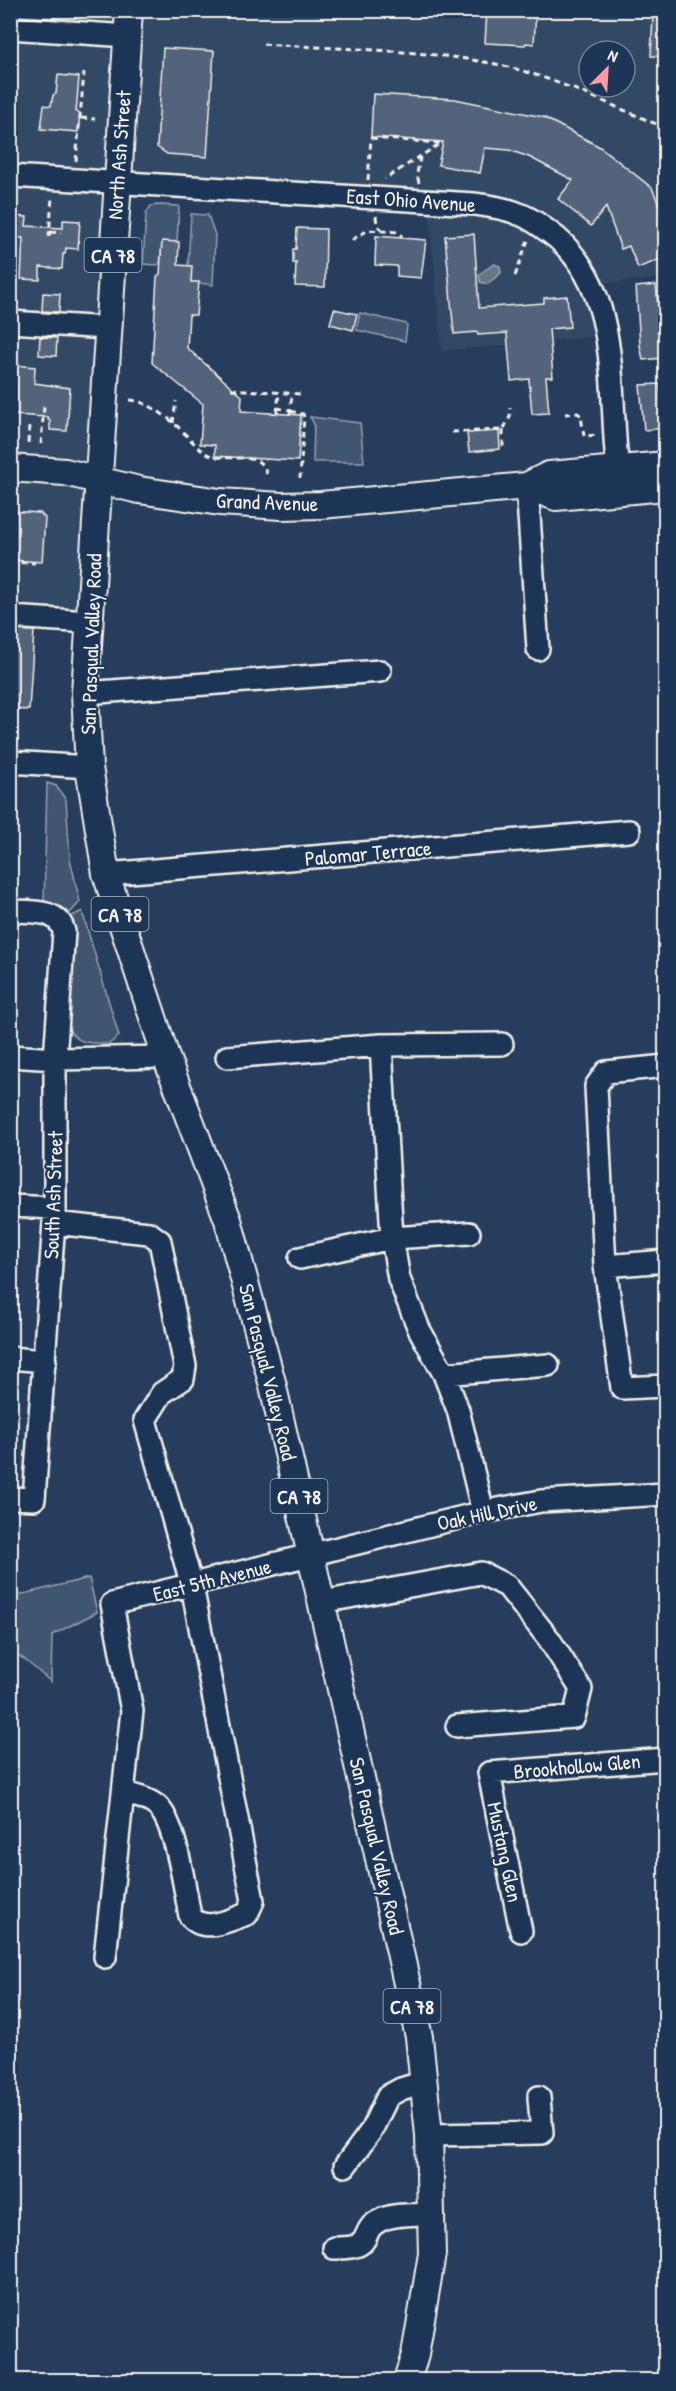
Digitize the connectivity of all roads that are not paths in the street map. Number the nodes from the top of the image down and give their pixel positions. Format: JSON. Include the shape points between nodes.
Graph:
{"nodes":[{"id":1,"x":129,"y":10,"type":"edge"},
{"id":2,"x":10,"y":28,"type":"edge"},
{"id":3,"x":128,"y":36,"type":"junction"},
{"id":4,"x":10,"y":176,"type":"edge"},
{"id":5,"x":117,"y":182,"type":"junction"},
{"id":6,"x":10,"y":322,"type":"edge"},
{"id":7,"x":108,"y":328,"type":"junction"},
{"id":8,"x":666,"y":465,"type":"edge"},
{"id":9,"x":10,"y":468,"type":"edge"},
{"id":10,"x":620,"y":469,"type":"junction"},
{"id":11,"x":99,"y":480,"type":"junction"},
{"id":12,"x":527,"y":486,"type":"junction"},
{"id":13,"x":666,"y":487,"type":"edge"},
{"id":14,"x":10,"y":616,"type":"edge"},
{"id":15,"x":90,"y":622,"type":"junction"},
{"id":16,"x":538,"y":648,"type":"dead end"},
{"id":17,"x":380,"y":671,"type":"dead end"},
{"id":18,"x":85,"y":693,"type":"junction"},
{"id":19,"x":10,"y":762,"type":"edge"},
{"id":20,"x":89,"y":767,"type":"junction"},
{"id":21,"x":629,"y":831,"type":"dead end"},
{"id":22,"x":106,"y":874,"type":"junction"},
{"id":23,"x":10,"y":912,"type":"edge"},
{"id":24,"x":502,"y":1044,"type":"dead end"},
{"id":25,"x":381,"y":1045,"type":"junction"},
{"id":26,"x":10,"y":1056,"type":"edge"},
{"id":27,"x":166,"y":1057,"type":"junction"},
{"id":28,"x":227,"y":1057,"type":"dead end"},
{"id":29,"x":55,"y":1059,"type":"junction"},
{"id":30,"x":666,"y":1065,"type":"edge"},
{"id":31,"x":10,"y":1206,"type":"edge"},
{"id":32,"x":54,"y":1215,"type":"junction"},
{"id":33,"x":469,"y":1233,"type":"dead end"},
{"id":34,"x":392,"y":1238,"type":"junction"},
{"id":35,"x":300,"y":1258,"type":"dead end"},
{"id":36,"x":666,"y":1261,"type":"edge"},
{"id":37,"x":604,"y":1266,"type":"junction"},
{"id":38,"x":10,"y":1358,"type":"edge"},
{"id":39,"x":45,"y":1361,"type":"junction"},
{"id":40,"x":548,"y":1365,"type":"dead end"},
{"id":41,"x":444,"y":1374,"type":"junction"},
{"id":42,"x":666,"y":1386,"type":"edge"},
{"id":43,"x":666,"y":1494,"type":"edge"},
{"id":44,"x":10,"y":1498,"type":"edge"},
{"id":45,"x":483,"y":1512,"type":"junction"},
{"id":46,"x":312,"y":1555,"type":"junction"},
{"id":47,"x":192,"y":1586,"type":"junction"},
{"id":48,"x":322,"y":1602,"type":"junction"},
{"id":49,"x":457,"y":1726,"type":"dead end"},
{"id":50,"x":666,"y":1759,"type":"edge"},
{"id":51,"x":489,"y":1773,"type":"joint"},
{"id":52,"x":123,"y":1793,"type":"junction"},
{"id":53,"x":521,"y":1931,"type":"dead end"},
{"id":54,"x":105,"y":1957,"type":"dead end"},
{"id":55,"x":424,"y":2082,"type":"junction"},
{"id":56,"x":539,"y":2097,"type":"dead end"},
{"id":57,"x":429,"y":2135,"type":"junction"},
{"id":58,"x":345,"y":2166,"type":"dead end"},
{"id":59,"x":431,"y":2214,"type":"junction"},
{"id":60,"x":334,"y":2248,"type":"dead end"},
{"id":61,"x":407,"y":2380,"type":"edge"}],
"edges":[{"from":1,"to":3,"type":"main road","name":"North Ash Street","number":"CA 78"},
{"from":2,"to":3,"type":"street"},
{"from":3,"to":5,"type":"main road","name":"North Ash Street","number":"CA 78"},
{"from":4,"to":5,"type":"street","name":"East Ohio Avenue"},
{"from":5,"to":7,"type":"main road","name":"North Ash Street","number":"CA 78"},
{"from":5,"to":10,"type":"street","name":"East Ohio Avenue","via":[[474,204],[518,213],[541,225],[581,265],[599,299],[606,329]]},
{"from":6,"to":7,"type":"street"},
{"from":7,"to":11,"type":"main road","name":"North Ash Street","number":"CA 78"},
{"from":8,"to":10,"type":"main road","name":"Grand Avenue"},
{"from":9,"to":11,"type":"main road","name":"Grand Avenue","via":[[65,472]]},
{"from":10,"to":12,"type":"main road","name":"Grand Avenue","via":[[549,475]]},
{"from":11,"to":12,"type":"main road","name":"Grand Avenue","via":[[220,502],[281,506]]},
{"from":11,"to":15,"type":"main road","name":"San Pasqual Valley Road","number":"CA 78"},
{"from":12,"to":13,"type":"main road","name":"Grand Avenue","via":[[556,497]]},
{"from":12,"to":16,"type":"street"},
{"from":14,"to":15,"type":"street"},
{"from":15,"to":18,"type":"main road","name":"San Pasqual Valley Road","number":"CA 78"},
{"from":17,"to":18,"type":"street"},
{"from":18,"to":20,"type":"main road","name":"San Pasqual Valley Road","number":"CA 78"},
{"from":19,"to":20,"type":"street"},
{"from":20,"to":22,"type":"main road","name":"San Pasqual Valley Road","number":"CA 78"},
{"from":21,"to":22,"type":"street","name":"Palomar Terrace"},
{"from":22,"to":27,"type":"main road","name":"San Pasqual Valley Road","number":"CA 78"},
{"from":23,"to":29,"type":"street","name":"South Ash Street","via":[[47,913],[57,919],[64,932]]},
{"from":24,"to":25,"type":"street"},
{"from":25,"to":28,"type":"street"},
{"from":25,"to":34,"type":"street"},
{"from":26,"to":29,"type":"street"},
{"from":27,"to":29,"type":"street"},
{"from":27,"to":46,"type":"main road","name":"San Pasqual Valley Road","number":"CA 78","via":[[228,1220],[272,1382]]},
{"from":29,"to":32,"type":"street","name":"South Ash Street"},
{"from":30,"to":37,"type":"street","via":[[606,1072],[596,1086]]},
{"from":31,"to":32,"type":"street"},
{"from":32,"to":39,"type":"street","name":"South Ash Street"},
{"from":32,"to":47,"type":"street","via":[[77,1226],[149,1233],[160,1241],[185,1366],[183,1379],[162,1392],[145,1420]]},
{"from":33,"to":34,"type":"street"},
{"from":34,"to":35,"type":"street"},
{"from":34,"to":41,"type":"street","via":[[399,1279],[418,1329]]},
{"from":36,"to":37,"type":"street"},
{"from":37,"to":42,"type":"street","via":[[622,1388]]},
{"from":38,"to":39,"type":"street"},
{"from":39,"to":44,"type":"street","name":"South Ash Street","via":[[34,1499]]},
{"from":40,"to":41,"type":"street"},
{"from":41,"to":45,"type":"street","via":[[458,1410]]},
{"from":43,"to":45,"type":"street","name":"Oak Hill Drive","via":[[542,1501]]},
{"from":45,"to":46,"type":"street","name":"Oak Hill Drive"},
{"from":46,"to":47,"type":"street","name":"East 5th Avenue"},
{"from":46,"to":48,"type":"main road","name":"San Pasqual Valley Road","number":"CA 78"},
{"from":47,"to":52,"type":"street","name":"East 5th Avenue","via":[[112,1604],[132,1711]]},
{"from":47,"to":52,"type":"street","via":[[253,1901],[247,1914],[206,1927],[195,1923],[190,1916],[171,1827],[158,1807]]},
{"from":48,"to":49,"type":"street","via":[[481,1573],[507,1586],[549,1639],[581,1689],[574,1717]]},
{"from":48,"to":55,"type":"main road","name":"San Pasqual Valley Road","number":"CA 78","via":[[419,2037]]},
{"from":50,"to":51,"type":"street","name":"Brookhollow Glen"},
{"from":51,"to":53,"type":"street","name":"Mustang Glen"},
{"from":52,"to":54,"type":"street"},
{"from":55,"to":57,"type":"main road","name":"San Pasqual Valley Road","number":"CA 78"},
{"from":55,"to":58,"type":"street","via":[[388,2096],[371,2131]]},
{"from":56,"to":57,"type":"street","via":[[542,2133]]},
{"from":57,"to":59,"type":"main road","name":"San Pasqual Valley Road","number":"CA 78"},
{"from":59,"to":60,"type":"street","via":[[386,2218],[376,2222],[357,2247]]},
{"from":59,"to":61,"type":"main road","name":"San Pasqual Valley Road","number":"CA 78","via":[[432,2254]]}]}
